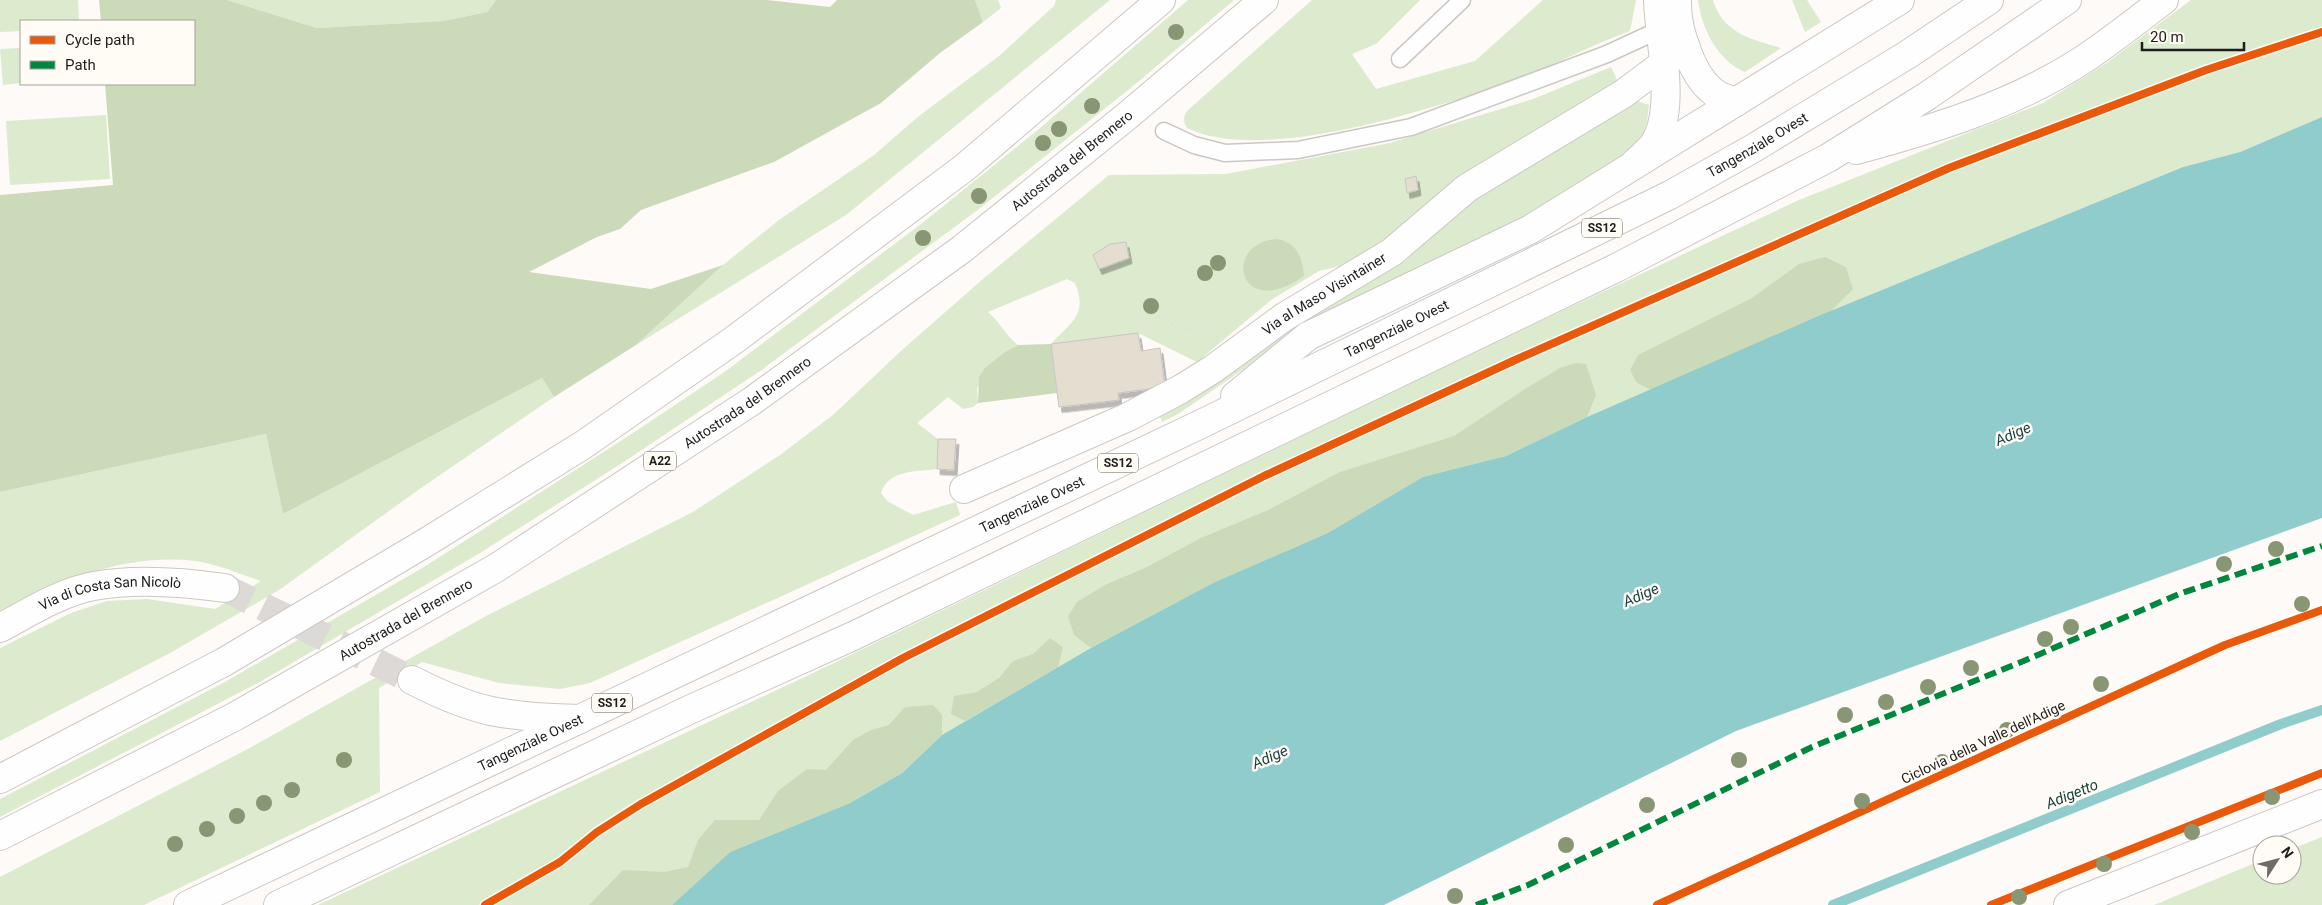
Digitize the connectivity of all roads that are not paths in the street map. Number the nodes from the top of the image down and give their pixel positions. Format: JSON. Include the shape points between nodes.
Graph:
{"nodes":[{"id":1,"x":1161,"y":0,"type":"edge"},
{"id":2,"x":1264,"y":0,"type":"edge"},
{"id":3,"x":1462,"y":0,"type":"edge"},
{"id":4,"x":1658,"y":0,"type":"edge"},
{"id":5,"x":1677,"y":0,"type":"edge"},
{"id":6,"x":1900,"y":0,"type":"edge"},
{"id":7,"x":1989,"y":0,"type":"edge"},
{"id":8,"x":2067,"y":0,"type":"edge"},
{"id":9,"x":2164,"y":0,"type":"edge"},
{"id":10,"x":1659,"y":30,"type":"junction"},
{"id":11,"x":1686,"y":47,"type":"junction"},
{"id":12,"x":1400,"y":59,"type":"dead end"},
{"id":13,"x":1664,"y":64,"type":"junction"},
{"id":14,"x":1736,"y":102,"type":"junction"},
{"id":15,"x":1164,"y":131,"type":"dead end"},
{"id":16,"x":1828,"y":158,"type":"junction"},
{"id":17,"x":1634,"y":164,"type":"junction"},
{"id":18,"x":1199,"y":425,"type":"junction"},
{"id":19,"x":964,"y":489,"type":"dead end"},
{"id":20,"x":225,"y":588,"type":"tunnel mouth"},
{"id":21,"x":0,"y":628,"type":"edge"},
{"id":22,"x":412,"y":680,"type":"tunnel mouth"},
{"id":23,"x":580,"y":719,"type":"junction"},
{"id":24,"x":0,"y":779,"type":"edge"},
{"id":25,"x":2322,"y":804,"type":"edge"},
{"id":26,"x":0,"y":836,"type":"edge"},
{"id":27,"x":188,"y":905,"type":"edge"},
{"id":28,"x":278,"y":905,"type":"edge"},
{"id":29,"x":2068,"y":905,"type":"edge"}],
"edges":[{"from":1,"to":24,"type":"main road","via":[[964,168],[734,340],[583,445],[425,544],[224,662]]},
{"from":2,"to":26,"type":"main road","name":"Autostrada del Brennero","number":"A22","via":[[962,249],[752,402],[496,568],[234,718]]},
{"from":3,"to":12,"type":"lane"},
{"from":4,"to":10,"type":"main road"},
{"from":5,"to":11,"type":"main road"},
{"from":6,"to":14,"type":"main road"},
{"from":7,"to":18,"type":"main road","name":"Tangenziale Ovest","number":"SS12","via":[[1908,55],[1670,195]]},
{"from":8,"to":16,"type":"main road","via":[[1927,96]]},
{"from":9,"to":16,"type":"main road","via":[[2081,61],[2014,97],[1937,128]]},
{"from":10,"to":13,"type":"main road"},
{"from":10,"to":15,"type":"lane","via":[[1607,54],[1411,127],[1298,150],[1225,154],[1194,145]]},
{"from":11,"to":13,"type":"main road","name":"Via al Maso Visintainer"},
{"from":11,"to":14,"type":"main road","via":[[1698,74],[1707,85],[1717,94]]},
{"from":13,"to":17,"type":"main road","via":[[1666,94],[1662,124],[1654,144]]},
{"from":13,"to":19,"type":"main road","name":"Via al Maso Visintainer","via":[[1623,94],[1467,188],[1392,252],[1284,317],[1189,384],[1128,417]]},
{"from":14,"to":17,"type":"main road"},
{"from":16,"to":28,"type":"main road","via":[[1616,268],[897,615]]},
{"from":17,"to":18,"type":"main road","via":[[1531,229],[1308,336]]},
{"from":18,"to":23,"type":"main road","name":"Tangenziale Ovest","number":"SS12"},
{"from":20,"to":21,"type":"main road","name":"Via di Costa San Nicolò","via":[[166,583],[94,586],[56,598]]},
{"from":22,"to":23,"type":"main road","via":[[444,696],[491,711]]},
{"from":23,"to":27,"type":"main road","name":"Tangenziale Ovest","number":"SS12"},
{"from":25,"to":29,"type":"main road"}]}
